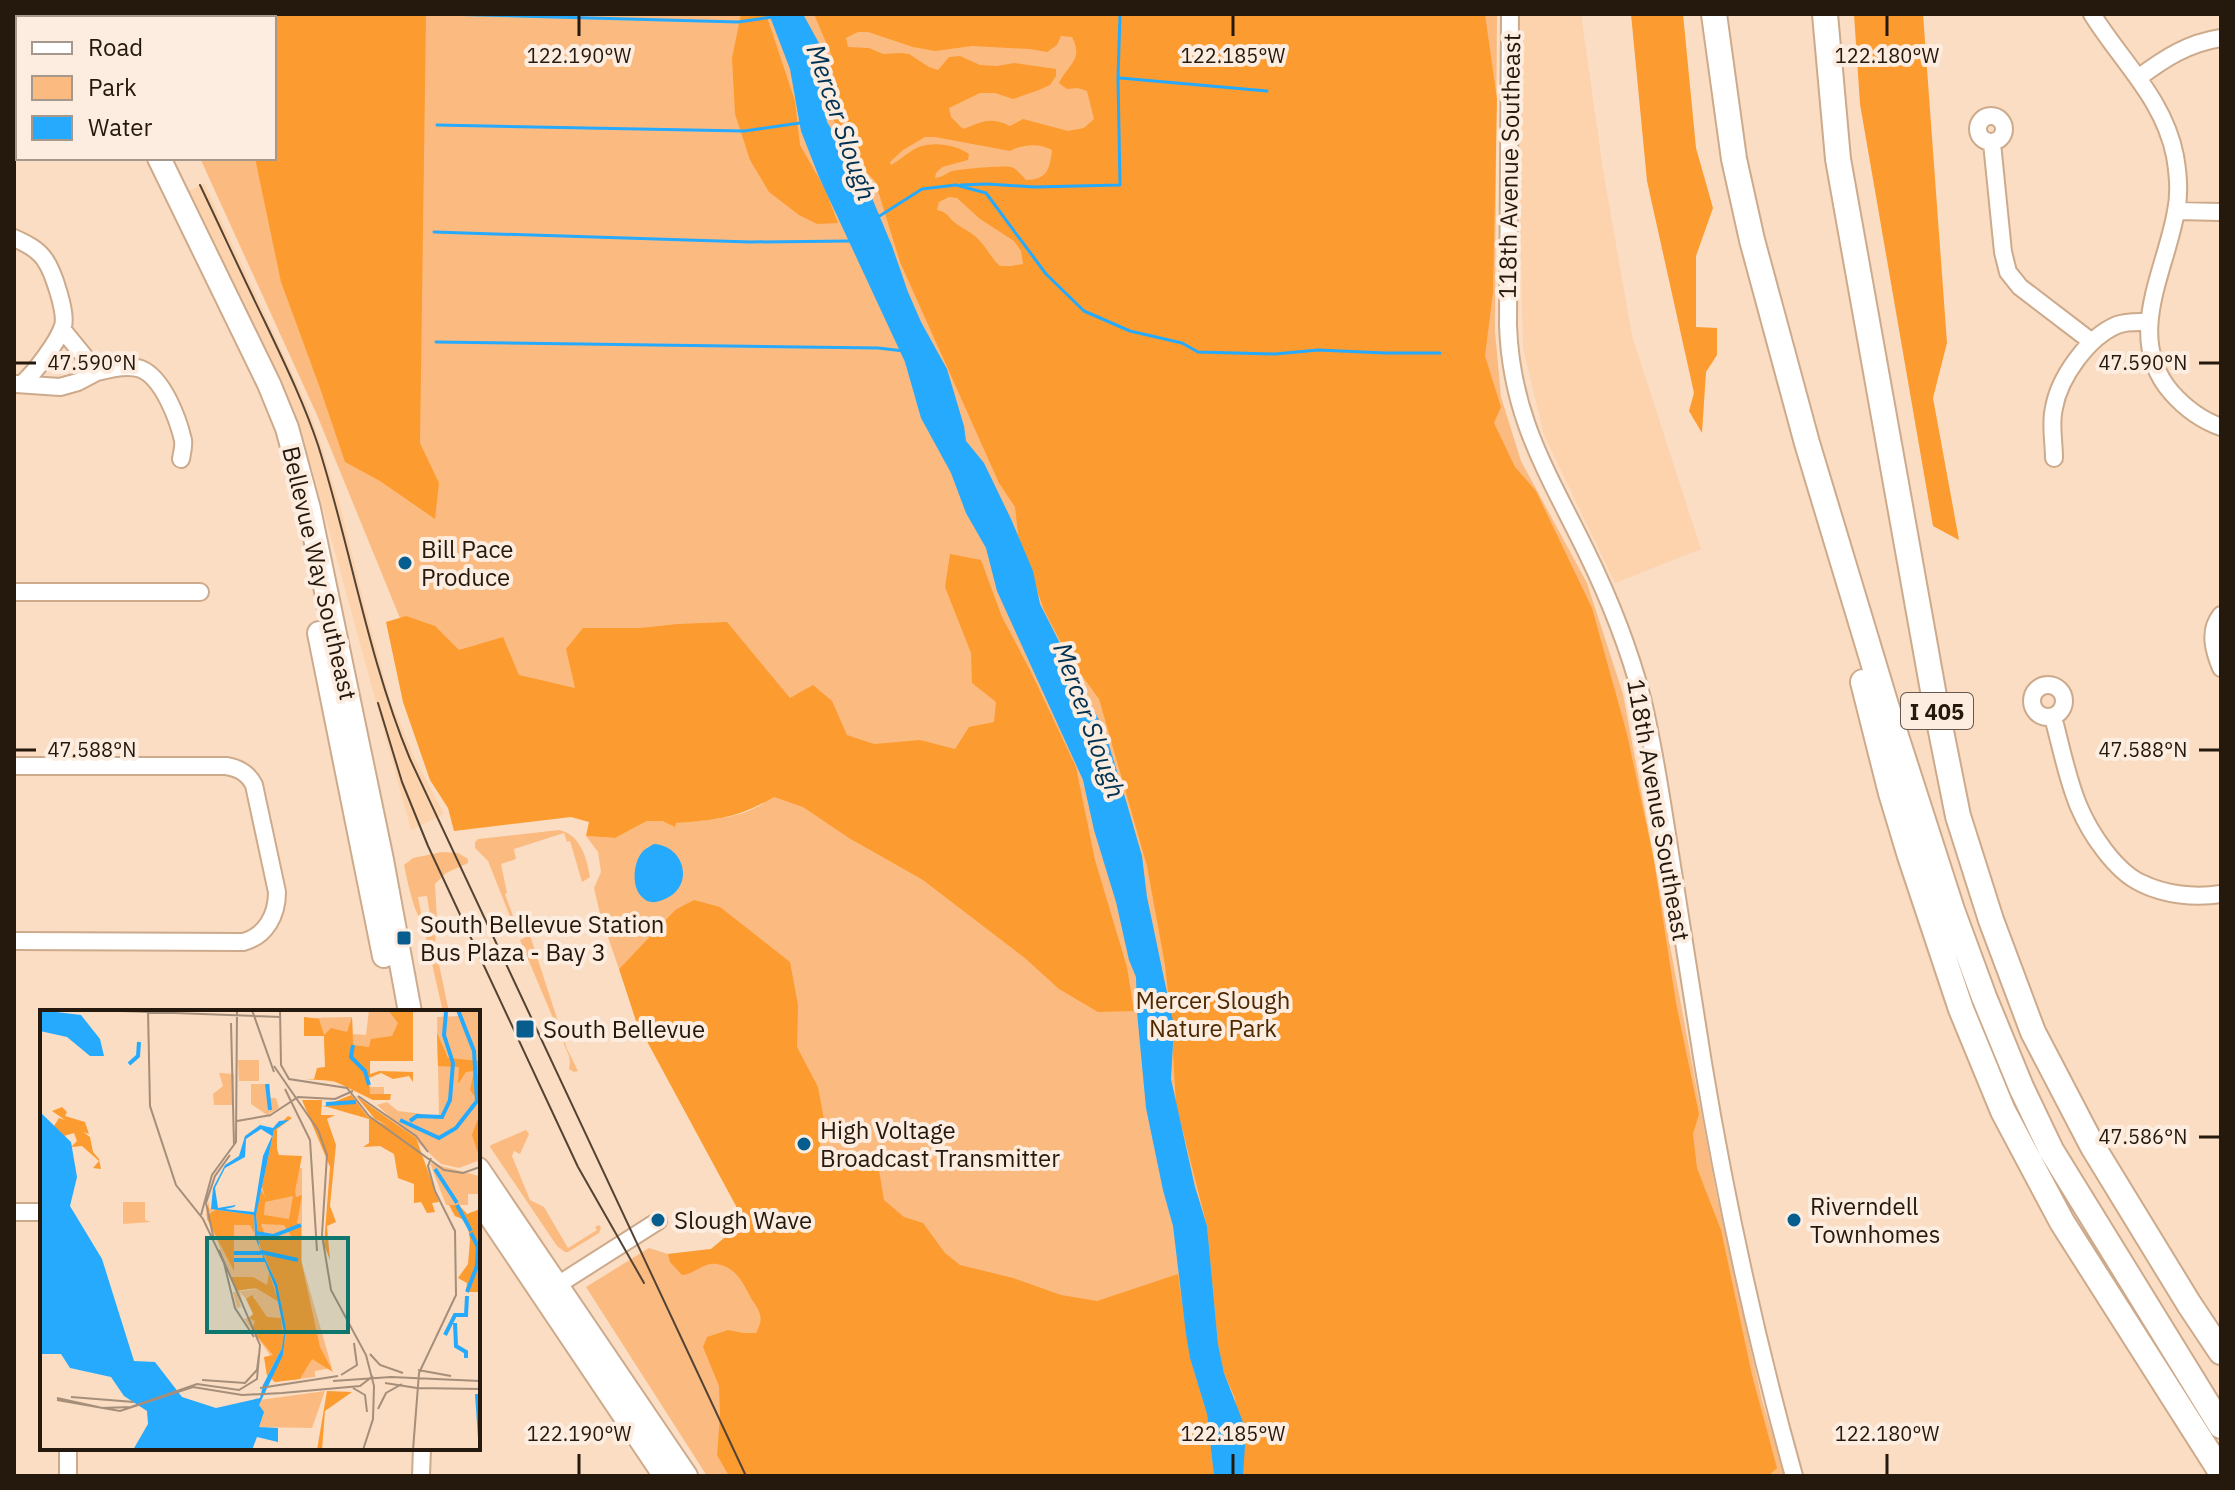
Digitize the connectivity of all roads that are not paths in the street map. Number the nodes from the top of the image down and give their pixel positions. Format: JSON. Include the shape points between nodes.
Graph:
{"nodes":[{"id":1,"x":1510,"y":14,"type":"edge"},
{"id":2,"x":1714,"y":14,"type":"edge"},
{"id":3,"x":1825,"y":14,"type":"edge"},
{"id":4,"x":2092,"y":14,"type":"edge"},
{"id":5,"x":2221,"y":38,"type":"edge"},
{"id":6,"x":2138,"y":78,"type":"junction"},
{"id":7,"x":1992,"y":143,"type":"dead end"},
{"id":8,"x":149,"y":160,"type":"edge"},
{"id":9,"x":160,"y":160,"type":"edge"},
{"id":10,"x":2176,"y":211,"type":"junction"},
{"id":11,"x":2221,"y":212,"type":"edge"},
{"id":12,"x":14,"y":238,"type":"edge"},
{"id":13,"x":2148,"y":322,"type":"junction"},
{"id":14,"x":62,"y":329,"type":"junction"},
{"id":15,"x":2092,"y":342,"type":"junction"},
{"id":16,"x":97,"y":372,"type":"junction"},
{"id":17,"x":18,"y":384,"type":"edge"},
{"id":18,"x":2221,"y":427,"type":"edge"},
{"id":19,"x":1807,"y":443,"type":"junction"},
{"id":20,"x":2054,"y":458,"type":"dead end"},
{"id":21,"x":181,"y":459,"type":"dead end"},
{"id":22,"x":14,"y":592,"type":"edge"},
{"id":23,"x":200,"y":592,"type":"dead end"},
{"id":24,"x":2219,"y":616,"type":"edge"},
{"id":25,"x":2221,"y":668,"type":"edge"},
{"id":26,"x":2053,"y":717,"type":"dead end"},
{"id":27,"x":14,"y":766,"type":"edge"},
{"id":28,"x":355,"y":812,"type":"junction"},
{"id":29,"x":381,"y":853,"type":"junction"},
{"id":30,"x":2221,"y":894,"type":"edge"},
{"id":31,"x":14,"y":941,"type":"edge"},
{"id":32,"x":396,"y":1010,"type":"edge"},
{"id":33,"x":410,"y":1010,"type":"edge"},
{"id":34,"x":480,"y":1172,"type":"edge"},
{"id":35,"x":480,"y":1201,"type":"edge"},
{"id":36,"x":14,"y":1212,"type":"edge"},
{"id":37,"x":40,"y":1212,"type":"edge"},
{"id":38,"x":658,"y":1221,"type":"dead end"},
{"id":39,"x":550,"y":1290,"type":"junction"},
{"id":40,"x":2221,"y":1352,"type":"edge"},
{"id":41,"x":2221,"y":1426,"type":"edge"},
{"id":42,"x":68,"y":1450,"type":"edge"},
{"id":43,"x":422,"y":1450,"type":"edge"},
{"id":44,"x":2221,"y":1472,"type":"edge"},
{"id":45,"x":68,"y":1476,"type":"edge"},
{"id":46,"x":421,"y":1476,"type":"edge"},
{"id":47,"x":665,"y":1476,"type":"edge"},
{"id":48,"x":686,"y":1476,"type":"edge"},
{"id":49,"x":1794,"y":1476,"type":"edge"}],
"edges":[{"from":1,"to":49,"type":"street","name":"118th Avenue Southeast","via":[[1510,365],[1527,430],[1604,590],[1643,702],[1729,1208]]},
{"from":2,"to":19,"type":"highway","number":"I 405","via":[[1734,159]]},
{"from":3,"to":40,"type":"highway","number":"I 405","via":[[1838,159],[1958,816],[2033,1032],[2093,1147]]},
{"from":4,"to":6,"type":"street"},
{"from":5,"to":6,"type":"street","via":[[2179,50]]},
{"from":6,"to":10,"type":"street","via":[[2170,133]]},
{"from":7,"to":15,"type":"street","via":[[2008,272]]},
{"from":8,"to":28,"type":"main road","name":"Bellevue Way Southeast","via":[[273,429]]},
{"from":9,"to":29,"type":"main road","name":"Bellevue Way Southeast","via":[[287,428]]},
{"from":10,"to":11,"type":"street"},
{"from":10,"to":13,"type":"street"},
{"from":12,"to":14,"type":"street","via":[[45,260],[62,308]]},
{"from":13,"to":15,"type":"street","via":[[2119,324]]},
{"from":13,"to":18,"type":"street","via":[[2151,352],[2163,383],[2198,416]]},
{"from":14,"to":16,"type":"street"},
{"from":14,"to":17,"type":"street","via":[[34,373]]},
{"from":15,"to":20,"type":"street","via":[[2055,402]]},
{"from":16,"to":17,"type":"street","via":[[60,387]]},
{"from":16,"to":21,"type":"street","via":[[128,367],[151,376],[174,412],[183,443]]},
{"from":19,"to":41,"type":"highway","number":"I 405","via":[[1952,910],[2021,1087],[2051,1150]]},
{"from":19,"to":44,"type":"highway","via":[[1891,793],[1961,1009],[2003,1111],[2062,1222]]},
{"from":22,"to":23,"type":"street"},
{"from":24,"to":25,"type":"street","via":[[2213,630]]},
{"from":26,"to":30,"type":"street","via":[[2078,806],[2105,851],[2139,883],[2193,896]]},
{"from":27,"to":31,"type":"street","via":[[236,768],[254,785],[277,892],[275,913],[253,940]]},
{"from":28,"to":29,"type":"main road"},
{"from":28,"to":32,"type":"main road","name":"Bellevue Way Southeast"},
{"from":29,"to":33,"type":"main road","name":"Bellevue Way Southeast"},
{"from":34,"to":39,"type":"main road"},
{"from":35,"to":39,"type":"main road"},
{"from":36,"to":37,"type":"street"},
{"from":38,"to":39,"type":"street"},
{"from":39,"to":47,"type":"main road"},
{"from":39,"to":48,"type":"main road"},
{"from":42,"to":45,"type":"street"},
{"from":43,"to":46,"type":"street"}]}
